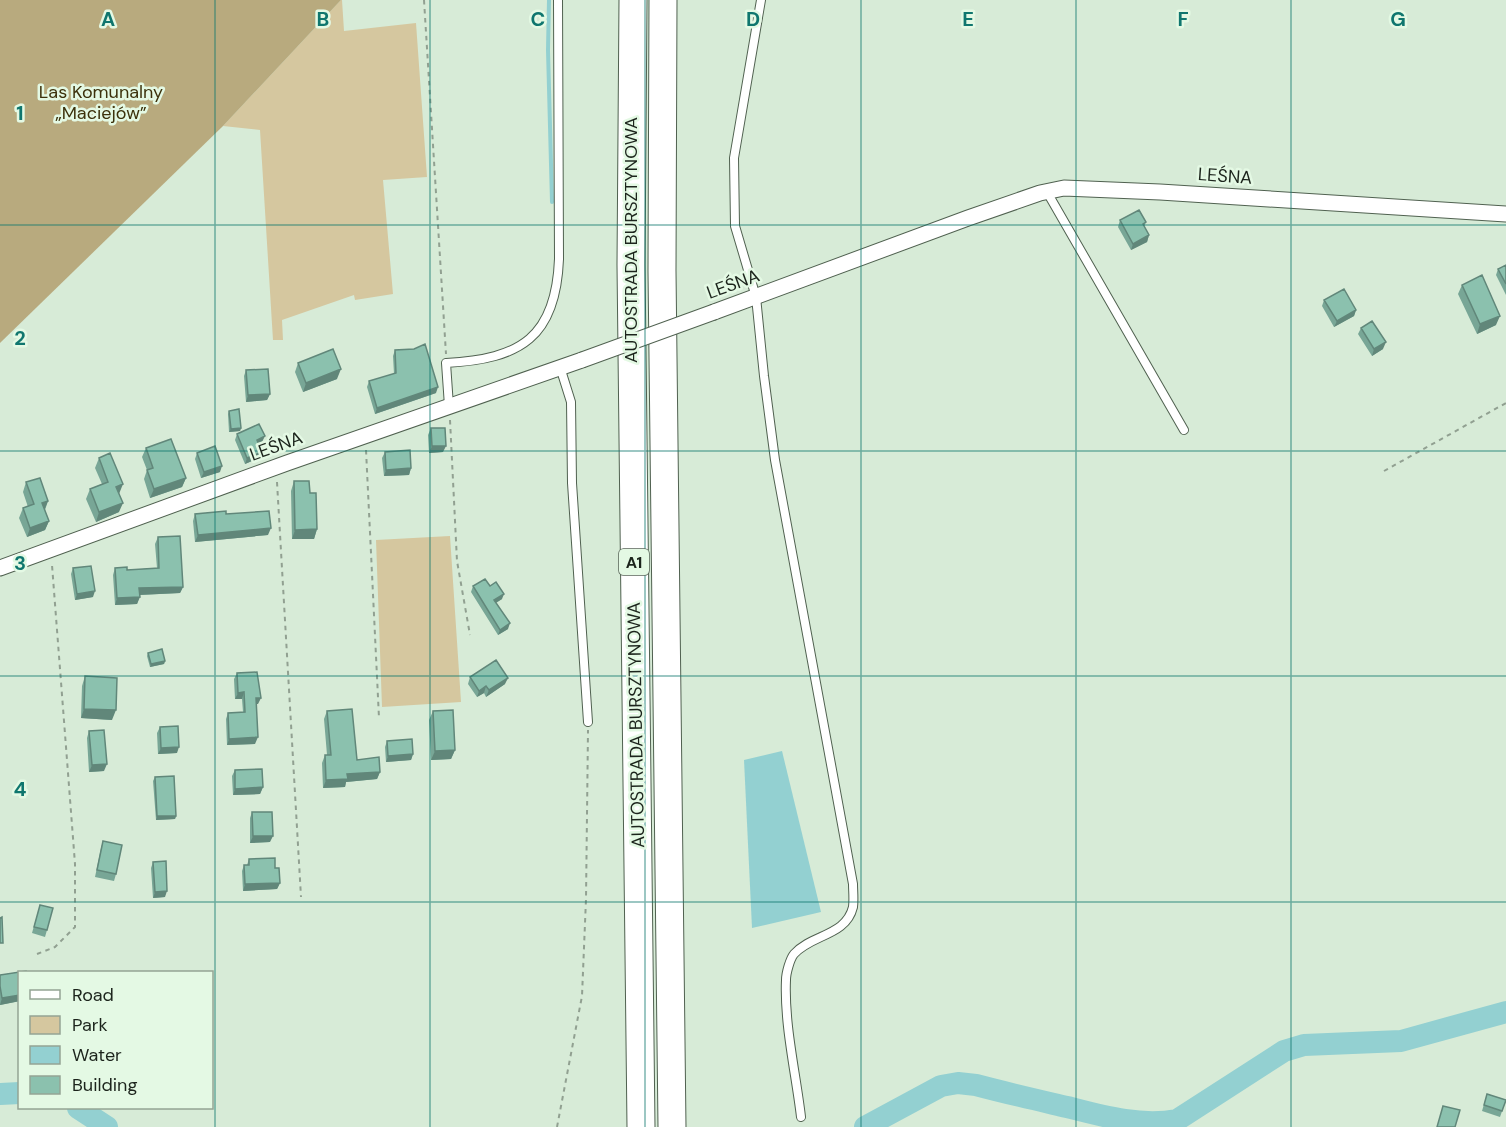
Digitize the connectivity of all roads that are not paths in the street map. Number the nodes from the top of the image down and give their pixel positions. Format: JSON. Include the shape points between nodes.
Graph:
{"nodes":[{"id":1,"x":558,"y":0,"type":"edge"},
{"id":2,"x":633,"y":0,"type":"edge"},
{"id":3,"x":663,"y":0,"type":"edge"},
{"id":4,"x":761,"y":0,"type":"edge"},
{"id":5,"x":1047,"y":192,"type":"junction"},
{"id":6,"x":1506,"y":214,"type":"edge"},
{"id":7,"x":756,"y":297,"type":"junction"},
{"id":8,"x":560,"y":367,"type":"junction"},
{"id":9,"x":449,"y":406,"type":"junction"},
{"id":10,"x":1184,"y":430,"type":"dead end"},
{"id":11,"x":0,"y":568,"type":"edge"},
{"id":12,"x":588,"y":722,"type":"road end"},
{"id":13,"x":801,"y":1117,"type":"dead end"},
{"id":14,"x":641,"y":1127,"type":"edge"},
{"id":15,"x":672,"y":1127,"type":"edge"}],
"edges":[{"from":1,"to":9,"type":"lane","via":[[559,259],[555,296],[540,330],[525,342],[490,357],[446,363]]},
{"from":2,"to":14,"type":"highway","name":"AUTOSTRADA BURSZTYNOWA","number":"A1","via":[[631,276]]},
{"from":3,"to":15,"type":"highway","name":"AUTOSTRADA BURSZTYNOWA","number":"A1","via":[[662,271]]},
{"from":4,"to":7,"type":"lane","via":[[734,158],[735,226]]},
{"from":5,"to":6,"type":"street","name":"LEŚNA","via":[[1090,188]]},
{"from":5,"to":7,"type":"street","name":"LEŚNA"},
{"from":5,"to":10,"type":"lane"},
{"from":7,"to":8,"type":"street","name":"LEŚNA","bridge":true},
{"from":7,"to":13,"type":"lane","via":[[775,460],[854,884],[853,906],[846,922],[793,955],[786,978]]},
{"from":8,"to":9,"type":"street","name":"LEŚNA"},
{"from":8,"to":12,"type":"lane","via":[[571,402]]},
{"from":9,"to":11,"type":"street","name":"LEŚNA"}]}
